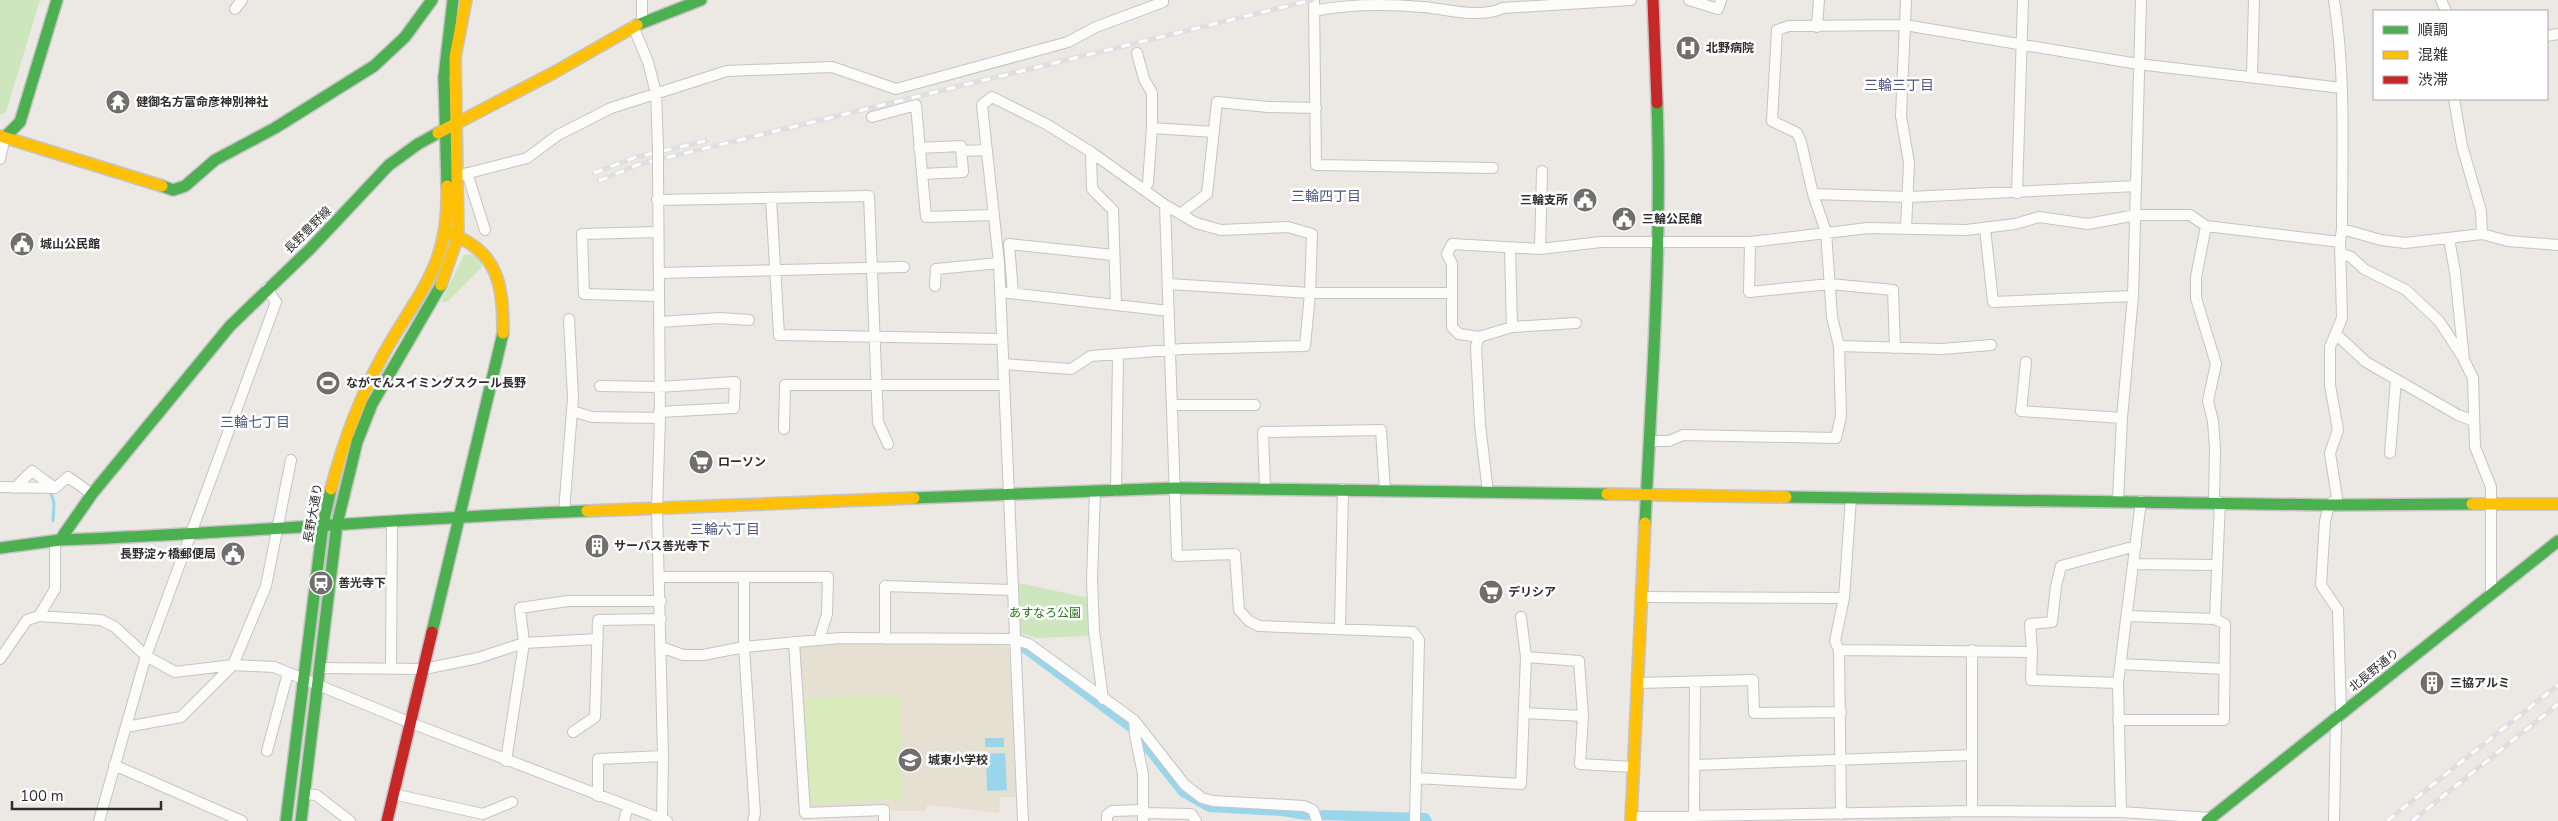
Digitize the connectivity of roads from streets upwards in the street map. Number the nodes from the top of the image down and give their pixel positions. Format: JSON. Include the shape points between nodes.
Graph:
{"nodes":[{"id":1,"x":57,"y":0,"type":"edge"},
{"id":2,"x":242,"y":0,"type":"edge"},
{"id":3,"x":432,"y":0,"type":"edge"},
{"id":4,"x":453,"y":0,"type":"edge"},
{"id":5,"x":466,"y":0,"type":"edge"},
{"id":6,"x":642,"y":0,"type":"edge"},
{"id":7,"x":701,"y":0,"type":"edge"},
{"id":8,"x":1163,"y":0,"type":"edge"},
{"id":9,"x":1314,"y":0,"type":"edge"},
{"id":10,"x":1631,"y":0,"type":"edge"},
{"id":11,"x":1653,"y":0,"type":"edge"},
{"id":12,"x":1689,"y":0,"type":"edge"},
{"id":13,"x":1721,"y":0,"type":"edge"},
{"id":14,"x":1819,"y":0,"type":"edge"},
{"id":15,"x":1906,"y":0,"type":"edge"},
{"id":16,"x":2024,"y":0,"type":"edge"},
{"id":17,"x":2141,"y":0,"type":"edge"},
{"id":18,"x":2254,"y":0,"type":"edge"},
{"id":19,"x":2334,"y":0,"type":"edge"},
{"id":20,"x":1514,"y":4,"type":"edge"},
{"id":21,"x":235,"y":9,"type":"dead end"},
{"id":22,"x":1314,"y":11,"type":"junction"},
{"id":23,"x":638,"y":24,"type":"junction"},
{"id":24,"x":1905,"y":26,"type":"junction"},
{"id":25,"x":1817,"y":27,"type":"junction"},
{"id":26,"x":2022,"y":44,"type":"junction"},
{"id":27,"x":1137,"y":53,"type":"dead end"},
{"id":28,"x":2138,"y":64,"type":"junction"},
{"id":29,"x":2252,"y":76,"type":"junction"},
{"id":30,"x":2342,"y":88,"type":"junction"},
{"id":31,"x":656,"y":93,"type":"junction"},
{"id":32,"x":2454,"y":100,"type":"edge"},
{"id":33,"x":1316,"y":108,"type":"junction"},
{"id":34,"x":872,"y":117,"type":"dead end"},
{"id":35,"x":456,"y":125,"type":"junction"},
{"id":36,"x":1152,"y":128,"type":"junction"},
{"id":37,"x":444,"y":132,"type":"junction"},
{"id":38,"x":1214,"y":132,"type":"junction"},
{"id":39,"x":3,"y":136,"type":"edge"},
{"id":40,"x":919,"y":148,"type":"junction"},
{"id":41,"x":962,"y":150,"type":"junction"},
{"id":42,"x":986,"y":150,"type":"junction"},
{"id":43,"x":1091,"y":152,"type":"junction"},
{"id":44,"x":0,"y":159,"type":"edge"},
{"id":45,"x":1493,"y":168,"type":"dead end"},
{"id":46,"x":1542,"y":171,"type":"dead end"},
{"id":47,"x":922,"y":174,"type":"junction"},
{"id":48,"x":462,"y":175,"type":"junction"},
{"id":49,"x":2136,"y":186,"type":"junction"},
{"id":50,"x":1144,"y":190,"type":"junction"},
{"id":51,"x":2017,"y":193,"type":"junction"},
{"id":52,"x":1813,"y":194,"type":"junction"},
{"id":53,"x":1909,"y":197,"type":"junction"},
{"id":54,"x":772,"y":198,"type":"junction"},
{"id":55,"x":657,"y":200,"type":"junction"},
{"id":56,"x":1165,"y":205,"type":"junction"},
{"id":57,"x":994,"y":214,"type":"junction"},
{"id":58,"x":1180,"y":214,"type":"junction"},
{"id":59,"x":2136,"y":215,"type":"junction"},
{"id":60,"x":2206,"y":226,"type":"junction"},
{"id":61,"x":1906,"y":228,"type":"junction"},
{"id":62,"x":1985,"y":228,"type":"junction"},
{"id":63,"x":2342,"y":229,"type":"junction"},
{"id":64,"x":485,"y":230,"type":"dead end"},
{"id":65,"x":658,"y":232,"type":"junction"},
{"id":66,"x":1826,"y":232,"type":"junction"},
{"id":67,"x":446,"y":233,"type":"junction"},
{"id":68,"x":2482,"y":234,"type":"junction"},
{"id":69,"x":458,"y":236,"type":"junction"},
{"id":70,"x":2449,"y":239,"type":"junction"},
{"id":71,"x":1659,"y":242,"type":"junction"},
{"id":72,"x":1750,"y":242,"type":"junction"},
{"id":73,"x":2340,"y":242,"type":"junction"},
{"id":74,"x":2558,"y":245,"type":"edge"},
{"id":75,"x":1510,"y":248,"type":"junction"},
{"id":76,"x":1540,"y":249,"type":"junction"},
{"id":77,"x":2340,"y":253,"type":"junction"},
{"id":78,"x":1113,"y":255,"type":"junction"},
{"id":79,"x":999,"y":263,"type":"junction"},
{"id":80,"x":904,"y":267,"type":"dead end"},
{"id":81,"x":870,"y":268,"type":"junction"},
{"id":82,"x":776,"y":270,"type":"junction"},
{"id":83,"x":659,"y":273,"type":"junction"},
{"id":84,"x":1169,"y":284,"type":"junction"},
{"id":85,"x":1830,"y":284,"type":"junction"},
{"id":86,"x":935,"y":286,"type":"dead end"},
{"id":87,"x":267,"y":288,"type":"junction"},
{"id":88,"x":1000,"y":292,"type":"junction"},
{"id":89,"x":1013,"y":293,"type":"junction"},
{"id":90,"x":1310,"y":293,"type":"junction"},
{"id":91,"x":1452,"y":293,"type":"junction"},
{"id":92,"x":658,"y":296,"type":"junction"},
{"id":93,"x":2133,"y":296,"type":"junction"},
{"id":94,"x":1116,"y":304,"type":"junction"},
{"id":95,"x":1169,"y":311,"type":"junction"},
{"id":96,"x":569,"y":319,"type":"dead end"},
{"id":97,"x":749,"y":320,"type":"dead end"},
{"id":98,"x":659,"y":322,"type":"junction"},
{"id":99,"x":1576,"y":323,"type":"dead end"},
{"id":100,"x":1512,"y":327,"type":"junction"},
{"id":101,"x":2336,"y":334,"type":"junction"},
{"id":102,"x":1479,"y":337,"type":"junction"},
{"id":103,"x":873,"y":338,"type":"junction"},
{"id":104,"x":1002,"y":339,"type":"junction"},
{"id":105,"x":1991,"y":344,"type":"dead end"},
{"id":106,"x":1839,"y":346,"type":"junction"},
{"id":107,"x":1895,"y":348,"type":"junction"},
{"id":108,"x":1171,"y":352,"type":"junction"},
{"id":109,"x":1118,"y":355,"type":"junction"},
{"id":110,"x":2464,"y":360,"type":"junction"},
{"id":111,"x":2026,"y":362,"type":"dead end"},
{"id":112,"x":1004,"y":364,"type":"junction"},
{"id":113,"x":2396,"y":380,"type":"junction"},
{"id":114,"x":875,"y":384,"type":"junction"},
{"id":115,"x":600,"y":386,"type":"dead end"},
{"id":116,"x":1004,"y":386,"type":"junction"},
{"id":117,"x":659,"y":387,"type":"junction"},
{"id":118,"x":1173,"y":405,"type":"junction"},
{"id":119,"x":1254,"y":405,"type":"dead end"},
{"id":120,"x":572,"y":410,"type":"junction"},
{"id":121,"x":660,"y":415,"type":"junction"},
{"id":122,"x":2122,"y":418,"type":"junction"},
{"id":123,"x":2474,"y":421,"type":"junction"},
{"id":124,"x":784,"y":428,"type":"dead end"},
{"id":125,"x":1649,"y":441,"type":"junction"},
{"id":126,"x":888,"y":444,"type":"dead end"},
{"id":127,"x":2390,"y":453,"type":"dead end"},
{"id":128,"x":291,"y":460,"type":"dead end"},
{"id":129,"x":1,"y":487,"type":"dead end"},
{"id":130,"x":15,"y":488,"type":"junction"},
{"id":131,"x":55,"y":488,"type":"junction"},
{"id":132,"x":1176,"y":488,"type":"junction"},
{"id":133,"x":1265,"y":488,"type":"junction"},
{"id":134,"x":1343,"y":489,"type":"junction"},
{"id":135,"x":1116,"y":490,"type":"junction"},
{"id":136,"x":1384,"y":490,"type":"junction"},
{"id":137,"x":1095,"y":491,"type":"junction"},
{"id":138,"x":1488,"y":492,"type":"junction"},
{"id":139,"x":92,"y":494,"type":"junction"},
{"id":140,"x":1009,"y":495,"type":"junction"},
{"id":141,"x":1647,"y":497,"type":"junction"},
{"id":142,"x":1851,"y":498,"type":"junction"},
{"id":143,"x":2118,"y":500,"type":"junction"},
{"id":144,"x":2141,"y":501,"type":"junction"},
{"id":145,"x":2217,"y":502,"type":"junction"},
{"id":146,"x":2558,"y":504,"type":"edge"},
{"id":147,"x":2329,"y":505,"type":"junction"},
{"id":148,"x":2492,"y":506,"type":"junction"},
{"id":149,"x":657,"y":509,"type":"junction"},
{"id":150,"x":564,"y":512,"type":"junction"},
{"id":151,"x":461,"y":518,"type":"junction"},
{"id":152,"x":392,"y":522,"type":"junction"},
{"id":153,"x":323,"y":524,"type":"junction"},
{"id":154,"x":337,"y":524,"type":"junction"},
{"id":155,"x":279,"y":528,"type":"junction"},
{"id":156,"x":190,"y":535,"type":"junction"},
{"id":157,"x":58,"y":540,"type":"junction"},
{"id":158,"x":2558,"y":541,"type":"edge"},
{"id":159,"x":2136,"y":546,"type":"junction"},
{"id":160,"x":0,"y":548,"type":"edge"},
{"id":161,"x":2134,"y":564,"type":"junction"},
{"id":162,"x":2216,"y":565,"type":"junction"},
{"id":163,"x":659,"y":577,"type":"junction"},
{"id":164,"x":744,"y":577,"type":"junction"},
{"id":165,"x":1012,"y":590,"type":"junction"},
{"id":166,"x":2491,"y":594,"type":"junction"},
{"id":167,"x":1643,"y":597,"type":"junction"},
{"id":168,"x":1844,"y":598,"type":"junction"},
{"id":169,"x":661,"y":601,"type":"junction"},
{"id":170,"x":39,"y":616,"type":"junction"},
{"id":171,"x":2127,"y":616,"type":"junction"},
{"id":172,"x":1521,"y":617,"type":"dead end"},
{"id":173,"x":661,"y":619,"type":"junction"},
{"id":174,"x":2215,"y":619,"type":"junction"},
{"id":175,"x":1340,"y":627,"type":"junction"},
{"id":176,"x":598,"y":639,"type":"junction"},
{"id":177,"x":885,"y":639,"type":"junction"},
{"id":178,"x":1014,"y":639,"type":"junction"},
{"id":179,"x":819,"y":640,"type":"junction"},
{"id":180,"x":794,"y":642,"type":"junction"},
{"id":181,"x":524,"y":643,"type":"junction"},
{"id":182,"x":661,"y":647,"type":"junction"},
{"id":183,"x":744,"y":647,"type":"junction"},
{"id":184,"x":1839,"y":650,"type":"junction"},
{"id":185,"x":1972,"y":650,"type":"junction"},
{"id":186,"x":2032,"y":652,"type":"junction"},
{"id":187,"x":146,"y":656,"type":"junction"},
{"id":188,"x":1526,"y":657,"type":"junction"},
{"id":189,"x":0,"y":659,"type":"edge"},
{"id":190,"x":2121,"y":664,"type":"junction"},
{"id":191,"x":233,"y":665,"type":"junction"},
{"id":192,"x":320,"y":668,"type":"junction"},
{"id":193,"x":390,"y":669,"type":"junction"},
{"id":194,"x":424,"y":669,"type":"junction"},
{"id":195,"x":2226,"y":669,"type":"junction"},
{"id":196,"x":288,"y":672,"type":"junction"},
{"id":197,"x":304,"y":679,"type":"junction"},
{"id":198,"x":1695,"y":682,"type":"junction"},
{"id":199,"x":1638,"y":683,"type":"junction"},
{"id":200,"x":2118,"y":683,"type":"junction"},
{"id":201,"x":318,"y":685,"type":"junction"},
{"id":202,"x":1103,"y":699,"type":"junction"},
{"id":203,"x":1841,"y":712,"type":"junction"},
{"id":204,"x":1524,"y":713,"type":"junction"},
{"id":205,"x":1583,"y":716,"type":"junction"},
{"id":206,"x":2339,"y":717,"type":"junction"},
{"id":207,"x":2118,"y":720,"type":"junction"},
{"id":208,"x":411,"y":723,"type":"junction"},
{"id":209,"x":126,"y":727,"type":"junction"},
{"id":210,"x":1135,"y":727,"type":"junction"},
{"id":211,"x":573,"y":732,"type":"dead end"},
{"id":212,"x":267,"y":751,"type":"dead end"},
{"id":213,"x":1972,"y":754,"type":"junction"},
{"id":214,"x":663,"y":756,"type":"junction"},
{"id":215,"x":1841,"y":760,"type":"junction"},
{"id":216,"x":506,"y":761,"type":"junction"},
{"id":217,"x":114,"y":765,"type":"junction"},
{"id":218,"x":1695,"y":765,"type":"junction"},
{"id":219,"x":1632,"y":767,"type":"junction"},
{"id":220,"x":1416,"y":778,"type":"junction"},
{"id":221,"x":306,"y":794,"type":"junction"},
{"id":222,"x":393,"y":794,"type":"junction"},
{"id":223,"x":598,"y":796,"type":"junction"},
{"id":224,"x":512,"y":802,"type":"dead end"},
{"id":225,"x":628,"y":806,"type":"junction"},
{"id":226,"x":1972,"y":811,"type":"junction"},
{"id":227,"x":2121,"y":812,"type":"junction"},
{"id":228,"x":1841,"y":814,"type":"junction"},
{"id":229,"x":1144,"y":815,"type":"edge"},
{"id":230,"x":1694,"y":816,"type":"junction"},
{"id":231,"x":1415,"y":818,"type":"edge"},
{"id":232,"x":1705,"y":818,"type":"edge"},
{"id":233,"x":1631,"y":819,"type":"edge"},
{"id":234,"x":2209,"y":819,"type":"edge"},
{"id":235,"x":664,"y":820,"type":"edge"},
{"id":236,"x":99,"y":821,"type":"edge"},
{"id":237,"x":242,"y":821,"type":"edge"},
{"id":238,"x":286,"y":821,"type":"edge"},
{"id":239,"x":301,"y":821,"type":"edge"},
{"id":240,"x":350,"y":821,"type":"edge"},
{"id":241,"x":387,"y":821,"type":"edge"},
{"id":242,"x":624,"y":821,"type":"edge"},
{"id":243,"x":753,"y":821,"type":"edge"},
{"id":244,"x":884,"y":821,"type":"edge"},
{"id":245,"x":1023,"y":821,"type":"edge"},
{"id":246,"x":1107,"y":821,"type":"edge"},
{"id":247,"x":1196,"y":821,"type":"edge"},
{"id":248,"x":1316,"y":821,"type":"edge"},
{"id":249,"x":2334,"y":821,"type":"edge"}],
"edges":[{"from":1,"to":39,"type":"street","via":[[20,122]]},
{"from":2,"to":21,"type":"street"},
{"from":3,"to":39,"type":"street","via":[[405,37],[374,66],[275,128],[215,160],[185,186],[173,190]]},
{"from":4,"to":37,"type":"street","name":"長野大通り","via":[[443,72]]},
{"from":5,"to":35,"type":"street","name":"長野大通り","via":[[455,56]]},
{"from":6,"to":23,"type":"street"},
{"from":7,"to":23,"type":"street","name":"長野豊野線"},
{"from":8,"to":31,"type":"street","via":[[1068,42],[896,89],[826,67],[727,71]]},
{"from":9,"to":22,"type":"street"},
{"from":10,"to":20,"type":"street"},
{"from":11,"to":71,"type":"street"},
{"from":12,"to":13,"type":"street","via":[[1718,9]]},
{"from":14,"to":25,"type":"street"},
{"from":15,"to":24,"type":"street"},
{"from":16,"to":26,"type":"street"},
{"from":17,"to":28,"type":"street"},
{"from":18,"to":29,"type":"street"},
{"from":19,"to":30,"type":"street"},
{"from":20,"to":22,"type":"street","via":[[1489,14],[1421,7],[1338,6]]},
{"from":22,"to":33,"type":"street"},
{"from":23,"to":31,"type":"street"},
{"from":23,"to":35,"type":"street","name":"長野豊野線"},
{"from":24,"to":25,"type":"street"},
{"from":24,"to":26,"type":"street"},
{"from":24,"to":53,"type":"street","via":[[1901,116],[1909,163]]},
{"from":25,"to":52,"type":"street","via":[[1789,26],[1777,30],[1772,121],[1797,133]]},
{"from":26,"to":28,"type":"street"},
{"from":26,"to":51,"type":"street"},
{"from":27,"to":36,"type":"street","via":[[1144,79],[1152,93]]},
{"from":28,"to":29,"type":"street"},
{"from":28,"to":49,"type":"street"},
{"from":29,"to":30,"type":"street"},
{"from":30,"to":63,"type":"street"},
{"from":31,"to":48,"type":"street","via":[[611,108],[575,125],[527,158]]},
{"from":31,"to":55,"type":"street","bridge":true},
{"from":32,"to":68,"type":"street","via":[[2462,146],[2480,211]]},
{"from":33,"to":38,"type":"street","via":[[1217,102]]},
{"from":33,"to":45,"type":"street","via":[[1316,165]]},
{"from":34,"to":40,"type":"street","via":[[916,105]]},
{"from":35,"to":37,"type":"street","name":"長野豊野線"},
{"from":35,"to":48,"type":"street","name":"長野大通り"},
{"from":36,"to":38,"type":"street"},
{"from":36,"to":50,"type":"street","via":[[1148,183]]},
{"from":37,"to":67,"type":"street","name":"長野大通り"},
{"from":37,"to":87,"type":"street","name":"長野豊野線","via":[[418,144],[389,165]]},
{"from":38,"to":58,"type":"street","via":[[1208,194]]},
{"from":39,"to":44,"type":"street"},
{"from":40,"to":41,"type":"street","via":[[961,146]]},
{"from":40,"to":47,"type":"street"},
{"from":41,"to":42,"type":"street"},
{"from":41,"to":47,"type":"street","via":[[963,172]]},
{"from":42,"to":43,"type":"street","via":[[982,105],[992,97],[1046,124]]},
{"from":42,"to":57,"type":"street"},
{"from":43,"to":50,"type":"street"},
{"from":43,"to":78,"type":"street","via":[[1092,190],[1113,210]]},
{"from":46,"to":76,"type":"street"},
{"from":47,"to":57,"type":"street","via":[[926,217]]},
{"from":48,"to":64,"type":"street"},
{"from":48,"to":69,"type":"street","name":"長野大通り"},
{"from":49,"to":51,"type":"street"},
{"from":49,"to":59,"type":"street"},
{"from":50,"to":56,"type":"street"},
{"from":51,"to":53,"type":"street"},
{"from":52,"to":53,"type":"street"},
{"from":52,"to":66,"type":"street"},
{"from":53,"to":61,"type":"street"},
{"from":54,"to":55,"type":"street"},
{"from":54,"to":81,"type":"street","via":[[869,196]]},
{"from":54,"to":82,"type":"street"},
{"from":55,"to":65,"type":"street"},
{"from":56,"to":58,"type":"street"},
{"from":56,"to":84,"type":"street"},
{"from":57,"to":79,"type":"street"},
{"from":58,"to":90,"type":"street","via":[[1196,223],[1221,230],[1288,227],[1312,234]]},
{"from":59,"to":60,"type":"street","via":[[2190,215]]},
{"from":59,"to":62,"type":"street","via":[[2088,224],[2039,217]]},
{"from":59,"to":93,"type":"street"},
{"from":60,"to":73,"type":"street"},
{"from":60,"to":145,"type":"street","via":[[2196,277],[2196,298],[2216,364],[2208,402],[2213,421]]},
{"from":61,"to":62,"type":"street"},
{"from":61,"to":66,"type":"street"},
{"from":62,"to":93,"type":"street","via":[[1993,302]]},
{"from":63,"to":70,"type":"street","via":[[2404,243]]},
{"from":63,"to":73,"type":"street"},
{"from":65,"to":83,"type":"street"},
{"from":65,"to":92,"type":"street","via":[[582,234],[584,294]]},
{"from":66,"to":72,"type":"street"},
{"from":66,"to":85,"type":"street"},
{"from":67,"to":69,"type":"street"},
{"from":67,"to":153,"type":"street","name":"長野大通り","via":[[438,261],[360,398],[342,449]]},
{"from":68,"to":70,"type":"street"},
{"from":68,"to":74,"type":"street","via":[[2508,241]]},
{"from":69,"to":151,"type":"street","via":[[482,248],[490,260],[503,308],[499,356]]},
{"from":69,"to":154,"type":"street","name":"長野大通り","via":[[441,285],[372,404],[357,442]]},
{"from":70,"to":110,"type":"street"},
{"from":71,"to":72,"type":"street"},
{"from":71,"to":76,"type":"street","via":[[1600,242]]},
{"from":71,"to":125,"type":"street"},
{"from":72,"to":85,"type":"street","via":[[1749,292]]},
{"from":73,"to":77,"type":"street"},
{"from":75,"to":76,"type":"street"},
{"from":75,"to":91,"type":"street","via":[[1452,244],[1447,254],[1452,264]]},
{"from":75,"to":100,"type":"street"},
{"from":77,"to":101,"type":"street","via":[[2342,318]]},
{"from":77,"to":110,"type":"street","via":[[2406,290],[2439,321]]},
{"from":78,"to":89,"type":"street","via":[[1009,244]]},
{"from":78,"to":94,"type":"street"},
{"from":79,"to":86,"type":"street","via":[[936,270]]},
{"from":79,"to":88,"type":"street"},
{"from":80,"to":81,"type":"street"},
{"from":81,"to":82,"type":"street"},
{"from":81,"to":103,"type":"street"},
{"from":82,"to":83,"type":"street"},
{"from":82,"to":103,"type":"street","via":[[779,335]]},
{"from":83,"to":92,"type":"street"},
{"from":84,"to":90,"type":"street"},
{"from":84,"to":95,"type":"street"},
{"from":85,"to":106,"type":"street","via":[[1832,317]]},
{"from":85,"to":107,"type":"street","via":[[1893,290]]},
{"from":87,"to":139,"type":"street","name":"長野豊野線","via":[[230,326]]},
{"from":87,"to":156,"type":"street","via":[[276,302]]},
{"from":88,"to":89,"type":"street"},
{"from":88,"to":104,"type":"street"},
{"from":89,"to":94,"type":"street"},
{"from":90,"to":91,"type":"street"},
{"from":90,"to":108,"type":"street","via":[[1304,346]]},
{"from":91,"to":102,"type":"street","via":[[1452,327],[1459,334]]},
{"from":92,"to":98,"type":"street"},
{"from":93,"to":122,"type":"street"},
{"from":94,"to":95,"type":"street"},
{"from":95,"to":108,"type":"street"},
{"from":96,"to":120,"type":"street"},
{"from":97,"to":98,"type":"street","via":[[720,318]]},
{"from":98,"to":117,"type":"street"},
{"from":99,"to":100,"type":"street"},
{"from":100,"to":102,"type":"street"},
{"from":101,"to":113,"type":"street","via":[[2366,362]]},
{"from":101,"to":147,"type":"street","via":[[2330,347],[2330,385],[2338,430],[2330,453],[2337,498]]},
{"from":102,"to":138,"type":"street","via":[[1476,347],[1480,425]]},
{"from":103,"to":104,"type":"street"},
{"from":103,"to":114,"type":"street"},
{"from":104,"to":112,"type":"street"},
{"from":105,"to":107,"type":"street","via":[[1942,349]]},
{"from":106,"to":107,"type":"street"},
{"from":106,"to":125,"type":"street","via":[[1841,416],[1836,438],[1683,435],[1669,441]]},
{"from":108,"to":109,"type":"street"},
{"from":108,"to":118,"type":"street"},
{"from":109,"to":112,"type":"street","via":[[1090,356],[1072,369]]},
{"from":109,"to":135,"type":"street"},
{"from":110,"to":123,"type":"street","via":[[2473,378]]},
{"from":111,"to":122,"type":"street","via":[[2020,410]]},
{"from":112,"to":116,"type":"street"},
{"from":113,"to":123,"type":"street","via":[[2458,416]]},
{"from":113,"to":127,"type":"street"},
{"from":114,"to":116,"type":"street"},
{"from":114,"to":124,"type":"street","via":[[785,385]]},
{"from":114,"to":126,"type":"street","via":[[878,422]]},
{"from":115,"to":117,"type":"street"},
{"from":116,"to":140,"type":"street"},
{"from":117,"to":121,"type":"street"},
{"from":117,"to":121,"type":"street","via":[[735,382],[734,408]]},
{"from":118,"to":119,"type":"street"},
{"from":118,"to":132,"type":"street"},
{"from":120,"to":121,"type":"street","via":[[592,417]]},
{"from":120,"to":150,"type":"street"},
{"from":121,"to":149,"type":"street"},
{"from":122,"to":143,"type":"street"},
{"from":123,"to":148,"type":"street","via":[[2475,448],[2492,487]]},
{"from":125,"to":141,"type":"street"},
{"from":128,"to":155,"type":"street"},
{"from":129,"to":130,"type":"street"},
{"from":130,"to":131,"type":"street"},
{"from":130,"to":131,"type":"street","via":[[32,471]]},
{"from":131,"to":139,"type":"street","via":[[68,477]]},
{"from":132,"to":133,"type":"street"},
{"from":132,"to":135,"type":"street"},
{"from":132,"to":175,"type":"street","via":[[1177,556],[1235,554],[1239,610],[1248,621],[1259,626]]},
{"from":133,"to":134,"type":"street"},
{"from":133,"to":136,"type":"street","via":[[1263,432],[1381,430]]},
{"from":134,"to":136,"type":"street"},
{"from":134,"to":175,"type":"street"},
{"from":135,"to":137,"type":"street"},
{"from":136,"to":138,"type":"street"},
{"from":137,"to":140,"type":"street"},
{"from":137,"to":202,"type":"street","via":[[1092,588]]},
{"from":138,"to":141,"type":"street"},
{"from":139,"to":157,"type":"street","name":"長野豊野線"},
{"from":140,"to":149,"type":"street"},
{"from":140,"to":165,"type":"street"},
{"from":141,"to":142,"type":"street"},
{"from":141,"to":167,"type":"street"},
{"from":142,"to":143,"type":"street"},
{"from":142,"to":168,"type":"street"},
{"from":143,"to":144,"type":"street"},
{"from":144,"to":145,"type":"street"},
{"from":144,"to":159,"type":"street"},
{"from":145,"to":147,"type":"street"},
{"from":145,"to":162,"type":"street"},
{"from":146,"to":148,"type":"street"},
{"from":147,"to":148,"type":"street"},
{"from":147,"to":206,"type":"street","via":[[2324,521],[2321,585],[2338,610]]},
{"from":148,"to":166,"type":"street"},
{"from":149,"to":150,"type":"street"},
{"from":149,"to":163,"type":"street"},
{"from":150,"to":151,"type":"street"},
{"from":151,"to":152,"type":"street"},
{"from":151,"to":194,"type":"street"},
{"from":152,"to":154,"type":"street"},
{"from":152,"to":193,"type":"street"},
{"from":153,"to":154,"type":"street"},
{"from":153,"to":155,"type":"street"},
{"from":153,"to":197,"type":"street","name":"長野大通り"},
{"from":154,"to":192,"type":"street","name":"長野大通り"},
{"from":155,"to":156,"type":"street"},
{"from":155,"to":191,"type":"street","via":[[266,586]]},
{"from":156,"to":157,"type":"street"},
{"from":156,"to":187,"type":"street"},
{"from":157,"to":160,"type":"street"},
{"from":157,"to":170,"type":"street","via":[[54,588]]},
{"from":158,"to":166,"type":"street","name":"北長野通り"},
{"from":159,"to":161,"type":"street"},
{"from":159,"to":186,"type":"street","via":[[2060,566],[2052,622],[2030,624]]},
{"from":161,"to":162,"type":"street"},
{"from":161,"to":171,"type":"street"},
{"from":162,"to":174,"type":"street"},
{"from":163,"to":164,"type":"street"},
{"from":163,"to":169,"type":"street"},
{"from":164,"to":179,"type":"street","via":[[828,577],[827,614]]},
{"from":164,"to":183,"type":"street"},
{"from":165,"to":177,"type":"street","via":[[885,586]]},
{"from":165,"to":178,"type":"street"},
{"from":166,"to":206,"type":"street","name":"北長野通り"},
{"from":167,"to":168,"type":"street"},
{"from":167,"to":199,"type":"street"},
{"from":168,"to":184,"type":"street","via":[[1835,641]]},
{"from":169,"to":173,"type":"street"},
{"from":169,"to":181,"type":"street","via":[[568,601],[520,608]]},
{"from":170,"to":187,"type":"street","via":[[101,620],[115,627]]},
{"from":170,"to":189,"type":"street","via":[[27,620]]},
{"from":171,"to":174,"type":"street"},
{"from":171,"to":190,"type":"street"},
{"from":172,"to":188,"type":"street"},
{"from":173,"to":176,"type":"street","via":[[598,620]]},
{"from":173,"to":182,"type":"street"},
{"from":174,"to":195,"type":"street","via":[[2224,624]]},
{"from":175,"to":220,"type":"street","via":[[1413,632],[1419,640]]},
{"from":176,"to":181,"type":"street"},
{"from":176,"to":211,"type":"street","via":[[595,717]]},
{"from":177,"to":178,"type":"street"},
{"from":177,"to":179,"type":"street"},
{"from":178,"to":202,"type":"street","via":[[1030,644]]},
{"from":178,"to":245,"type":"street"},
{"from":179,"to":180,"type":"street"},
{"from":180,"to":183,"type":"street"},
{"from":180,"to":244,"type":"street","via":[[805,813],[884,810]]},
{"from":181,"to":194,"type":"street","via":[[478,658]]},
{"from":181,"to":216,"type":"street"},
{"from":182,"to":183,"type":"street","via":[[683,655],[703,655]]},
{"from":182,"to":214,"type":"street"},
{"from":183,"to":243,"type":"street"},
{"from":184,"to":185,"type":"street"},
{"from":184,"to":203,"type":"street"},
{"from":185,"to":186,"type":"street"},
{"from":185,"to":213,"type":"street"},
{"from":186,"to":200,"type":"street","via":[[2031,680]]},
{"from":187,"to":191,"type":"street","via":[[175,672]]},
{"from":187,"to":209,"type":"street"},
{"from":188,"to":204,"type":"street"},
{"from":188,"to":205,"type":"street","via":[[1579,662]]},
{"from":190,"to":195,"type":"street"},
{"from":190,"to":200,"type":"street"},
{"from":191,"to":196,"type":"street","via":[[274,667]]},
{"from":191,"to":209,"type":"street","via":[[180,717]]},
{"from":192,"to":193,"type":"street"},
{"from":192,"to":201,"type":"street","name":"長野大通り"},
{"from":193,"to":194,"type":"street"},
{"from":194,"to":208,"type":"street"},
{"from":195,"to":207,"type":"street","via":[[2224,720]]},
{"from":196,"to":197,"type":"street"},
{"from":196,"to":212,"type":"street"},
{"from":197,"to":201,"type":"street"},
{"from":197,"to":238,"type":"street","name":"長野大通り"},
{"from":198,"to":199,"type":"street"},
{"from":198,"to":203,"type":"street","via":[[1754,680],[1754,713]]},
{"from":198,"to":218,"type":"street"},
{"from":199,"to":219,"type":"street"},
{"from":200,"to":207,"type":"street"},
{"from":201,"to":208,"type":"street"},
{"from":201,"to":221,"type":"street","name":"長野大通り"},
{"from":202,"to":210,"type":"street"},
{"from":203,"to":215,"type":"street"},
{"from":204,"to":205,"type":"street"},
{"from":204,"to":220,"type":"street","via":[[1521,784]]},
{"from":205,"to":219,"type":"street","via":[[1580,764]]},
{"from":206,"to":234,"type":"street","name":"北長野通り"},
{"from":206,"to":249,"type":"street"},
{"from":207,"to":227,"type":"street"},
{"from":208,"to":216,"type":"street"},
{"from":208,"to":222,"type":"street"},
{"from":209,"to":217,"type":"street"},
{"from":210,"to":229,"type":"street","via":[[1143,774]]},
{"from":210,"to":248,"type":"street","via":[[1185,785],[1202,798],[1304,806],[1313,810]]},
{"from":213,"to":215,"type":"street"},
{"from":213,"to":226,"type":"street"},
{"from":214,"to":223,"type":"street","via":[[598,759]]},
{"from":214,"to":235,"type":"street"},
{"from":215,"to":218,"type":"street"},
{"from":215,"to":228,"type":"street"},
{"from":216,"to":223,"type":"street"},
{"from":217,"to":236,"type":"street"},
{"from":217,"to":237,"type":"street"},
{"from":218,"to":230,"type":"street"},
{"from":219,"to":233,"type":"street"},
{"from":220,"to":231,"type":"street"},
{"from":221,"to":239,"type":"street","name":"長野大通り"},
{"from":221,"to":240,"type":"street","via":[[316,795]]},
{"from":222,"to":224,"type":"street","via":[[483,814]]},
{"from":222,"to":241,"type":"street"},
{"from":223,"to":225,"type":"street"},
{"from":225,"to":235,"type":"street"},
{"from":225,"to":242,"type":"street"},
{"from":226,"to":227,"type":"street"},
{"from":226,"to":228,"type":"street"},
{"from":227,"to":234,"type":"street"},
{"from":228,"to":232,"type":"street"},
{"from":229,"to":246,"type":"street","via":[[1112,811],[1107,815]]},
{"from":229,"to":247,"type":"street","via":[[1191,814]]},
{"from":230,"to":232,"type":"street"},
{"from":230,"to":233,"type":"street"}]}
